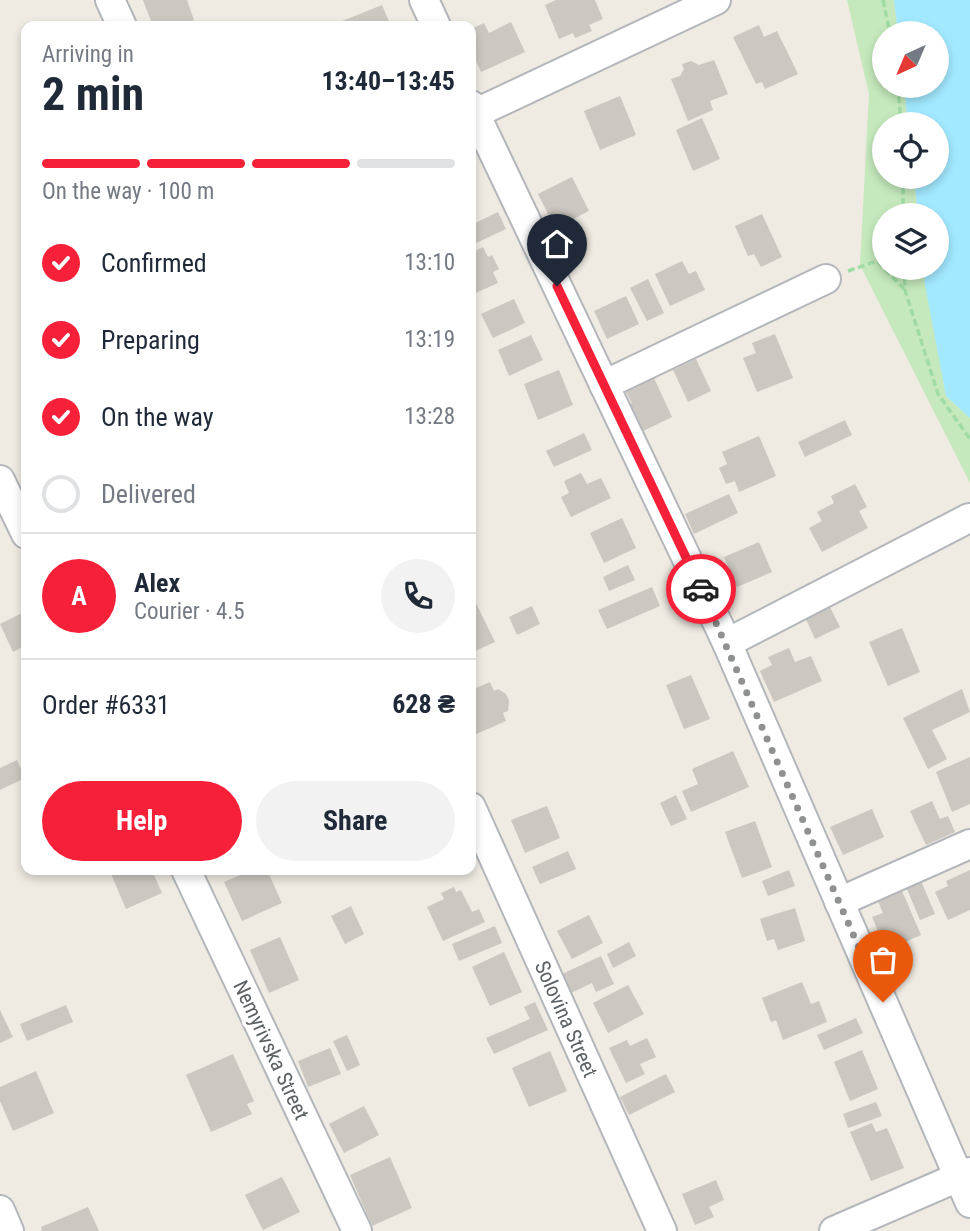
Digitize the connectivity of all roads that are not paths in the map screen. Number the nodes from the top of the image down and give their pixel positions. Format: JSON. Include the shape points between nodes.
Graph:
{"nodes":[{"id":1,"x":110,"y":0,"type":"edge"},
{"id":2,"x":424,"y":0,"type":"edge"},
{"id":3,"x":716,"y":0,"type":"edge"},
{"id":4,"x":120,"y":21,"type":"edge"},
{"id":5,"x":434,"y":21,"type":"edge"},
{"id":6,"x":476,"y":109,"type":"edge"},
{"id":7,"x":476,"y":116,"type":"edge"},
{"id":8,"x":826,"y":279,"type":"road end"},
{"id":9,"x":604,"y":385,"type":"junction"},
{"id":10,"x":0,"y":480,"type":"edge"},
{"id":11,"x":969,"y":519,"type":"edge"},
{"id":12,"x":21,"y":524,"type":"edge"},
{"id":13,"x":727,"y":643,"type":"junction"},
{"id":14,"x":476,"y":818,"type":"edge"},
{"id":15,"x":970,"y":844,"type":"edge"},
{"id":16,"x":188,"y":875,"type":"edge"},
{"id":17,"x":839,"y":902,"type":"junction"},
{"id":18,"x":964,"y":1175,"type":"edge"},
{"id":19,"x":970,"y":1203,"type":"edge"},
{"id":20,"x":0,"y":1210,"type":"edge"},
{"id":21,"x":9,"y":1231,"type":"edge"},
{"id":22,"x":357,"y":1231,"type":"edge"},
{"id":23,"x":662,"y":1231,"type":"edge"},
{"id":24,"x":834,"y":1231,"type":"edge"}],
"edges":[{"from":1,"to":4,"type":"street"},
{"from":2,"to":5,"type":"street"},
{"from":3,"to":6,"type":"street"},
{"from":7,"to":9,"type":"street"},
{"from":8,"to":9,"type":"street"},
{"from":9,"to":13,"type":"street"},
{"from":10,"to":12,"type":"street"},
{"from":11,"to":13,"type":"street"},
{"from":13,"to":17,"type":"street"},
{"from":14,"to":23,"type":"street","name":"Solovina Street"},
{"from":15,"to":17,"type":"street"},
{"from":16,"to":22,"type":"street","name":"Nemyrivska Street"},
{"from":17,"to":18,"type":"street"},
{"from":18,"to":19,"type":"street"},
{"from":18,"to":24,"type":"street"},
{"from":20,"to":21,"type":"street"}]}
